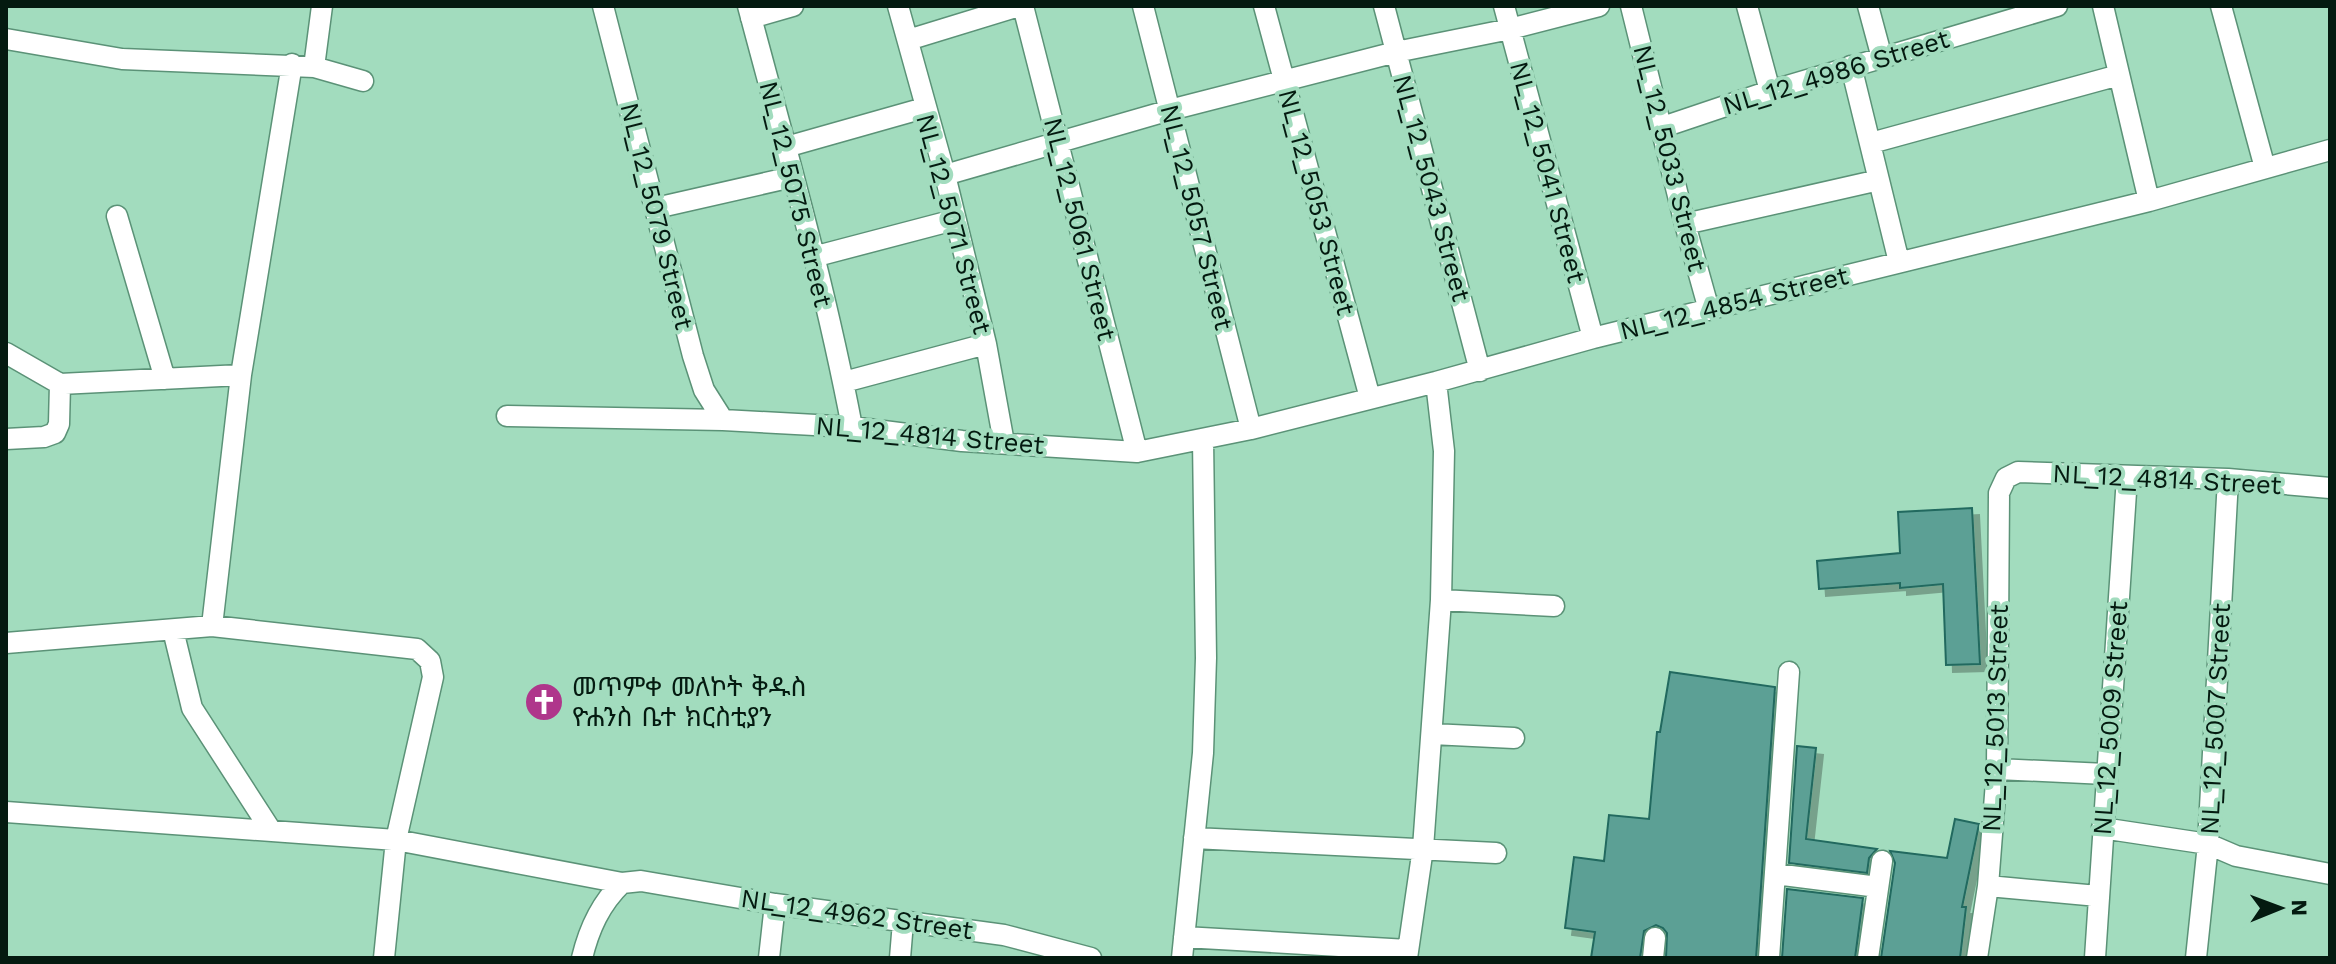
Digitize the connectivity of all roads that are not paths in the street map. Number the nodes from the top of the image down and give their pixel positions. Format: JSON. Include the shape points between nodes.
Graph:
{"nodes":[{"id":1,"x":322,"y":6,"type":"edge"},
{"id":2,"x":603,"y":6,"type":"edge"},
{"id":3,"x":793,"y":6,"type":"edge"},
{"id":4,"x":898,"y":6,"type":"edge"},
{"id":5,"x":1021,"y":6,"type":"edge"},
{"id":6,"x":1143,"y":6,"type":"edge"},
{"id":7,"x":1264,"y":6,"type":"edge"},
{"id":8,"x":1384,"y":6,"type":"edge"},
{"id":9,"x":1504,"y":6,"type":"edge"},
{"id":10,"x":1599,"y":6,"type":"edge"},
{"id":11,"x":1631,"y":6,"type":"edge"},
{"id":12,"x":1747,"y":6,"type":"edge"},
{"id":13,"x":1868,"y":6,"type":"edge"},
{"id":14,"x":2057,"y":6,"type":"edge"},
{"id":15,"x":2103,"y":6,"type":"edge"},
{"id":16,"x":2221,"y":6,"type":"edge"},
{"id":17,"x":749,"y":12,"type":"edge"},
{"id":18,"x":1989,"y":15,"type":"edge"},
{"id":19,"x":1510,"y":29,"type":"junction"},
{"id":20,"x":6,"y":39,"type":"edge"},
{"id":21,"x":908,"y":40,"type":"junction"},
{"id":22,"x":1396,"y":52,"type":"junction"},
{"id":23,"x":1882,"y":58,"type":"junction"},
{"id":24,"x":292,"y":64,"type":"junction"},
{"id":25,"x":1851,"y":66,"type":"junction"},
{"id":26,"x":314,"y":67,"type":"junction"},
{"id":27,"x":2119,"y":75,"type":"junction"},
{"id":28,"x":363,"y":81,"type":"dead end"},
{"id":29,"x":1284,"y":81,"type":"junction"},
{"id":30,"x":1770,"y":91,"type":"junction"},
{"id":31,"x":924,"y":108,"type":"junction"},
{"id":32,"x":1170,"y":110,"type":"junction"},
{"id":33,"x":1663,"y":127,"type":"junction"},
{"id":34,"x":1871,"y":143,"type":"junction"},
{"id":35,"x":1057,"y":144,"type":"junction"},
{"id":36,"x":786,"y":147,"type":"junction"},
{"id":37,"x":2330,"y":150,"type":"edge"},
{"id":38,"x":2265,"y":168,"type":"junction"},
{"id":39,"x":945,"y":175,"type":"junction"},
{"id":40,"x":792,"y":177,"type":"junction"},
{"id":41,"x":1879,"y":180,"type":"junction"},
{"id":42,"x":2149,"y":201,"type":"junction"},
{"id":43,"x":656,"y":208,"type":"junction"},
{"id":44,"x":117,"y":216,"type":"dead end"},
{"id":45,"x":954,"y":220,"type":"junction"},
{"id":46,"x":1685,"y":224,"type":"junction"},
{"id":47,"x":813,"y":257,"type":"junction"},
{"id":48,"x":1899,"y":262,"type":"junction"},
{"id":49,"x":1709,"y":310,"type":"junction"},
{"id":50,"x":1593,"y":338,"type":"junction"},
{"id":51,"x":986,"y":344,"type":"junction"},
{"id":52,"x":6,"y":353,"type":"edge"},
{"id":53,"x":1480,"y":371,"type":"junction"},
{"id":54,"x":241,"y":375,"type":"junction"},
{"id":55,"x":165,"y":379,"type":"junction"},
{"id":56,"x":844,"y":382,"type":"junction"},
{"id":57,"x":1436,"y":382,"type":"junction"},
{"id":58,"x":60,"y":384,"type":"junction"},
{"id":59,"x":1370,"y":398,"type":"junction"},
{"id":60,"x":507,"y":416,"type":"dead end"},
{"id":61,"x":723,"y":420,"type":"junction"},
{"id":62,"x":852,"y":427,"type":"junction"},
{"id":63,"x":1251,"y":429,"type":"junction"},
{"id":64,"x":6,"y":439,"type":"edge"},
{"id":65,"x":1203,"y":439,"type":"junction"},
{"id":66,"x":1004,"y":443,"type":"junction"},
{"id":67,"x":1137,"y":452,"type":"junction"},
{"id":68,"x":2127,"y":477,"type":"junction"},
{"id":69,"x":2006,"y":478,"type":"joint"},
{"id":70,"x":2228,"y":479,"type":"junction"},
{"id":71,"x":2330,"y":489,"type":"edge"},
{"id":72,"x":1441,"y":600,"type":"junction"},
{"id":73,"x":1554,"y":606,"type":"dead end"},
{"id":74,"x":212,"y":626,"type":"junction"},
{"id":75,"x":173,"y":630,"type":"junction"},
{"id":76,"x":6,"y":643,"type":"edge"},
{"id":77,"x":1789,"y":672,"type":"dead end"},
{"id":78,"x":1432,"y":734,"type":"junction"},
{"id":79,"x":1514,"y":738,"type":"dead end"},
{"id":80,"x":1997,"y":769,"type":"junction"},
{"id":81,"x":2106,"y":774,"type":"junction"},
{"id":82,"x":6,"y":812,"type":"edge"},
{"id":83,"x":2102,"y":828,"type":"junction"},
{"id":84,"x":270,"y":829,"type":"junction"},
{"id":85,"x":1194,"y":838,"type":"junction"},
{"id":86,"x":396,"y":840,"type":"junction"},
{"id":87,"x":2208,"y":844,"type":"junction"},
{"id":88,"x":1423,"y":848,"type":"junction"},
{"id":89,"x":1496,"y":853,"type":"dead end"},
{"id":90,"x":1882,"y":861,"type":"dead end"},
{"id":91,"x":1775,"y":874,"type":"junction"},
{"id":92,"x":2330,"y":874,"type":"edge"},
{"id":93,"x":622,"y":883,"type":"junction"},
{"id":94,"x":1988,"y":886,"type":"junction"},
{"id":95,"x":1878,"y":887,"type":"junction"},
{"id":96,"x":2098,"y":896,"type":"junction"},
{"id":97,"x":775,"y":904,"type":"junction"},
{"id":98,"x":903,"y":922,"type":"junction"},
{"id":99,"x":1184,"y":937,"type":"junction"},
{"id":100,"x":1407,"y":954,"type":"edge"},
{"id":101,"x":384,"y":958,"type":"edge"},
{"id":102,"x":582,"y":958,"type":"edge"},
{"id":103,"x":769,"y":958,"type":"edge"},
{"id":104,"x":900,"y":958,"type":"edge"},
{"id":105,"x":1091,"y":958,"type":"edge"},
{"id":106,"x":1182,"y":958,"type":"edge"},
{"id":107,"x":1769,"y":958,"type":"edge"},
{"id":108,"x":1868,"y":958,"type":"edge"},
{"id":109,"x":1977,"y":958,"type":"edge"},
{"id":110,"x":2095,"y":958,"type":"edge"},
{"id":111,"x":2196,"y":958,"type":"edge"}],
"edges":[{"from":1,"to":26,"type":"street"},
{"from":2,"to":43,"type":"street","name":"NL_12_5079 Street"},
{"from":3,"to":17,"type":"street"},
{"from":4,"to":21,"type":"street","name":"NL_12_5071 Street"},
{"from":5,"to":21,"type":"street"},
{"from":5,"to":35,"type":"street","name":"NL_12_5061 Street"},
{"from":6,"to":32,"type":"street","name":"NL_12_5057 Street"},
{"from":7,"to":29,"type":"street","name":"NL_12_5053 Street"},
{"from":8,"to":22,"type":"street","name":"NL_12_5043 Street"},
{"from":9,"to":19,"type":"street","name":"NL_12_5041 Street"},
{"from":10,"to":19,"type":"street"},
{"from":11,"to":33,"type":"street","name":"NL_12_5033 Street"},
{"from":12,"to":30,"type":"street"},
{"from":13,"to":23,"type":"street"},
{"from":14,"to":18,"type":"street","name":"NL_12_4986 Street"},
{"from":15,"to":27,"type":"street"},
{"from":16,"to":38,"type":"street"},
{"from":17,"to":36,"type":"street","name":"NL_12_5075 Street"},
{"from":18,"to":23,"type":"street","name":"NL_12_4986 Street"},
{"from":19,"to":22,"type":"street"},
{"from":19,"to":50,"type":"street","name":"NL_12_5041 Street"},
{"from":20,"to":24,"type":"street","via":[[122,59]]},
{"from":21,"to":31,"type":"street","name":"NL_12_5071 Street"},
{"from":22,"to":29,"type":"street"},
{"from":22,"to":53,"type":"street","name":"NL_12_5043 Street"},
{"from":23,"to":25,"type":"street","name":"NL_12_4986 Street"},
{"from":24,"to":26,"type":"street"},
{"from":24,"to":54,"type":"street"},
{"from":25,"to":30,"type":"street","name":"NL_12_4986 Street"},
{"from":25,"to":34,"type":"street"},
{"from":26,"to":28,"type":"street"},
{"from":27,"to":34,"type":"street"},
{"from":27,"to":42,"type":"street"},
{"from":29,"to":32,"type":"street"},
{"from":29,"to":59,"type":"street","name":"NL_12_5053 Street"},
{"from":30,"to":33,"type":"street","name":"NL_12_4986 Street"},
{"from":31,"to":36,"type":"street"},
{"from":31,"to":39,"type":"street","name":"NL_12_5071 Street"},
{"from":32,"to":35,"type":"street"},
{"from":32,"to":63,"type":"street","name":"NL_12_5057 Street"},
{"from":33,"to":46,"type":"street","name":"NL_12_5033 Street"},
{"from":34,"to":41,"type":"street"},
{"from":35,"to":39,"type":"street"},
{"from":35,"to":67,"type":"street","name":"NL_12_5061 Street"},
{"from":36,"to":40,"type":"street","name":"NL_12_5075 Street"},
{"from":37,"to":38,"type":"street","name":"NL_12_4854 Street"},
{"from":38,"to":42,"type":"street","name":"NL_12_4854 Street"},
{"from":39,"to":45,"type":"street","name":"NL_12_5071 Street"},
{"from":40,"to":43,"type":"street"},
{"from":40,"to":47,"type":"street","name":"NL_12_5075 Street"},
{"from":41,"to":46,"type":"street"},
{"from":41,"to":48,"type":"street"},
{"from":42,"to":48,"type":"street","name":"NL_12_4854 Street"},
{"from":43,"to":61,"type":"street","name":"NL_12_5079 Street","via":[[693,356],[704,390]]},
{"from":44,"to":55,"type":"street"},
{"from":45,"to":47,"type":"street"},
{"from":45,"to":51,"type":"street","name":"NL_12_5071 Street"},
{"from":46,"to":49,"type":"street","name":"NL_12_5033 Street"},
{"from":47,"to":56,"type":"street","name":"NL_12_5075 Street"},
{"from":48,"to":49,"type":"street","name":"NL_12_4854 Street"},
{"from":49,"to":50,"type":"street","name":"NL_12_4854 Street"},
{"from":50,"to":53,"type":"street","name":"NL_12_4854 Street"},
{"from":51,"to":56,"type":"street"},
{"from":51,"to":66,"type":"street","name":"NL_12_5071 Street"},
{"from":52,"to":58,"type":"street"},
{"from":53,"to":57,"type":"street","name":"NL_12_4854 Street"},
{"from":54,"to":55,"type":"street"},
{"from":54,"to":74,"type":"street"},
{"from":55,"to":58,"type":"street"},
{"from":56,"to":62,"type":"street","name":"NL_12_5075 Street"},
{"from":57,"to":59,"type":"street","name":"NL_12_4854 Street"},
{"from":57,"to":72,"type":"street","via":[[1444,451]]},
{"from":58,"to":64,"type":"street","via":[[55,433]]},
{"from":59,"to":63,"type":"street","name":"NL_12_4854 Street"},
{"from":60,"to":61,"type":"street","name":"NL_12_4814 Street"},
{"from":61,"to":62,"type":"street","name":"NL_12_4814 Street"},
{"from":62,"to":66,"type":"street","name":"NL_12_4814 Street"},
{"from":63,"to":65,"type":"street","name":"NL_12_4854 Street"},
{"from":65,"to":67,"type":"street","name":"NL_12_4854 Street"},
{"from":65,"to":85,"type":"street","via":[[1206,658]]},
{"from":66,"to":67,"type":"street","name":"NL_12_4814 Street"},
{"from":68,"to":69,"type":"street","name":"NL_12_4814 Street","via":[[2018,472]]},
{"from":68,"to":70,"type":"street","name":"NL_12_4814 Street"},
{"from":68,"to":81,"type":"street","name":"NL_12_5009 Street"},
{"from":69,"to":80,"type":"street","name":"NL_12_5013 Street","via":[[1999,493]]},
{"from":70,"to":71,"type":"street","name":"NL_12_4814 Street"},
{"from":70,"to":87,"type":"street","name":"NL_12_5007 Street"},
{"from":72,"to":73,"type":"street"},
{"from":72,"to":78,"type":"street"},
{"from":74,"to":75,"type":"street"},
{"from":74,"to":86,"type":"street","via":[[417,649],[430,661],[433,677]]},
{"from":75,"to":76,"type":"street"},
{"from":75,"to":84,"type":"street","via":[[192,708]]},
{"from":77,"to":91,"type":"street"},
{"from":78,"to":79,"type":"street"},
{"from":78,"to":88,"type":"street"},
{"from":80,"to":81,"type":"street"},
{"from":80,"to":94,"type":"street","name":"NL_12_5013 Street"},
{"from":81,"to":83,"type":"street","name":"NL_12_5009 Street"},
{"from":82,"to":84,"type":"street","name":"NL_12_4962 Street"},
{"from":83,"to":87,"type":"street"},
{"from":83,"to":96,"type":"street","name":"NL_12_5009 Street"},
{"from":84,"to":86,"type":"street","name":"NL_12_4962 Street"},
{"from":85,"to":88,"type":"street"},
{"from":85,"to":99,"type":"street"},
{"from":86,"to":93,"type":"street","name":"NL_12_4962 Street"},
{"from":86,"to":101,"type":"street"},
{"from":87,"to":92,"type":"street","via":[[2236,856]]},
{"from":87,"to":111,"type":"street","name":"NL_12_5007 Street"},
{"from":88,"to":89,"type":"street"},
{"from":88,"to":100,"type":"street"},
{"from":90,"to":95,"type":"street"},
{"from":91,"to":95,"type":"street"},
{"from":91,"to":107,"type":"street"},
{"from":93,"to":97,"type":"street","name":"NL_12_4962 Street","via":[[641,881]]},
{"from":93,"to":102,"type":"street","via":[[606,897]]},
{"from":94,"to":96,"type":"street"},
{"from":94,"to":109,"type":"street","name":"NL_12_5013 Street"},
{"from":95,"to":108,"type":"street"},
{"from":96,"to":110,"type":"street","name":"NL_12_5009 Street"},
{"from":97,"to":98,"type":"street","name":"NL_12_4962 Street"},
{"from":97,"to":103,"type":"street"},
{"from":98,"to":104,"type":"street"},
{"from":98,"to":105,"type":"street","name":"NL_12_4962 Street","via":[[1004,935]]},
{"from":99,"to":100,"type":"street"},
{"from":99,"to":106,"type":"street"}]}
